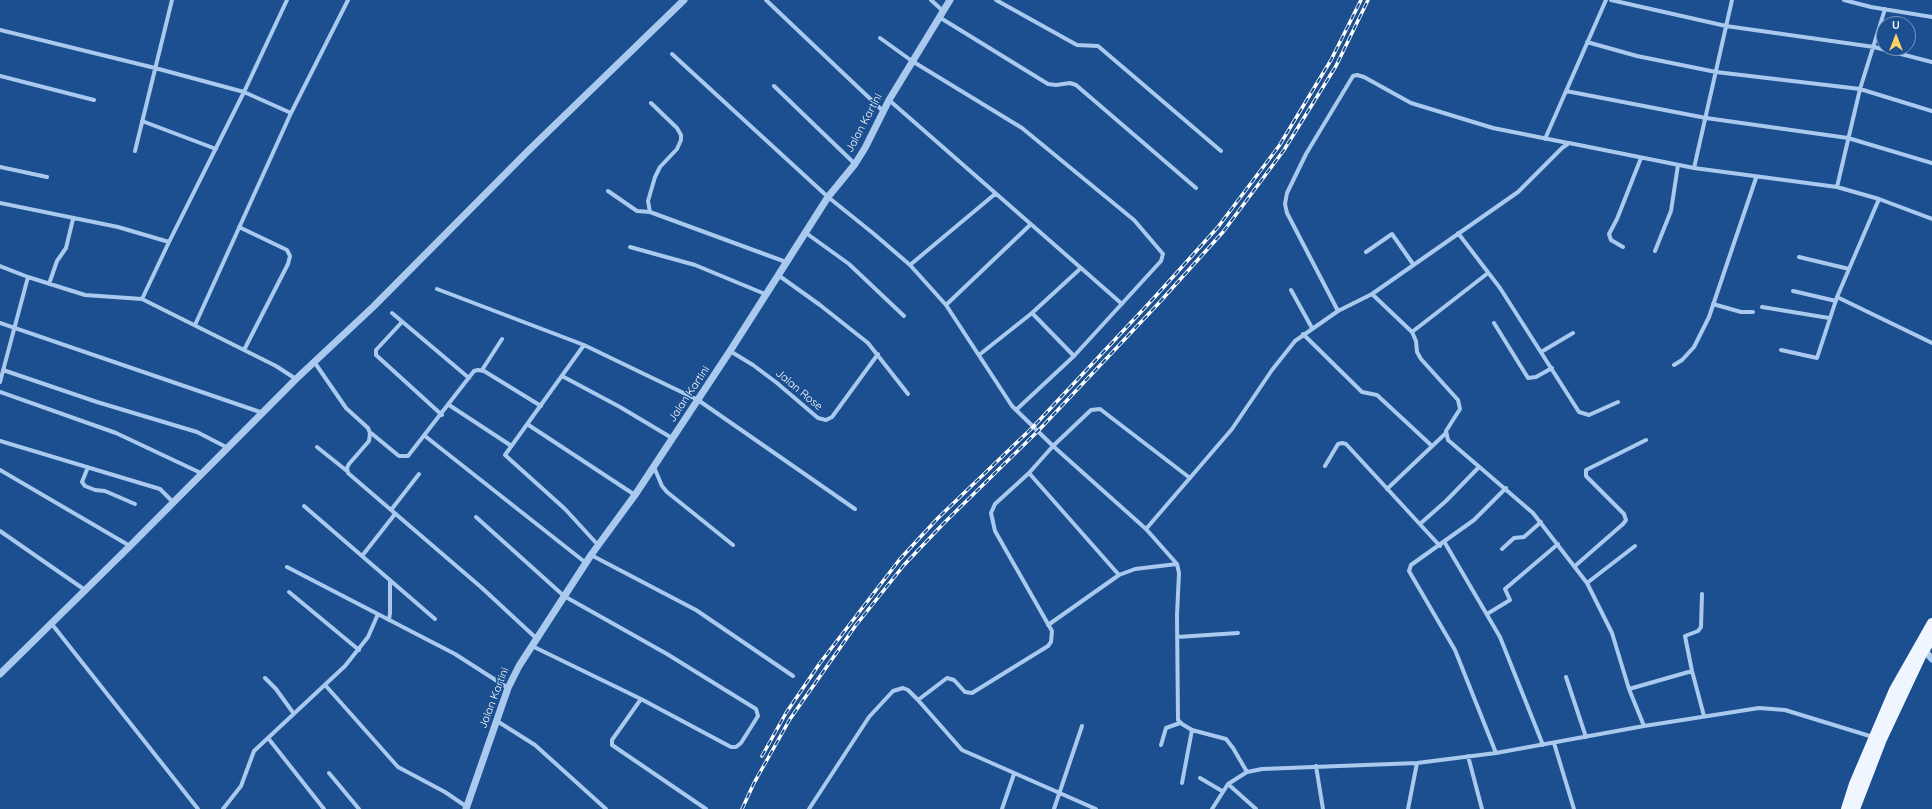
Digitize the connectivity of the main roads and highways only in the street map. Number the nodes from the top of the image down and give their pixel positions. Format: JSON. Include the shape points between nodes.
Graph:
{"nodes":[{"id":1,"x":1932,"y":623,"type":"edge"},
{"id":2,"x":1932,"y":638,"type":"edge"},
{"id":3,"x":1846,"y":809,"type":"edge"},
{"id":4,"x":1855,"y":809,"type":"edge"}],
"edges":[{"from":1,"to":3,"type":"main road","via":[[1894,690]]},
{"from":2,"to":4,"type":"main road","via":[[1882,739]]}]}
